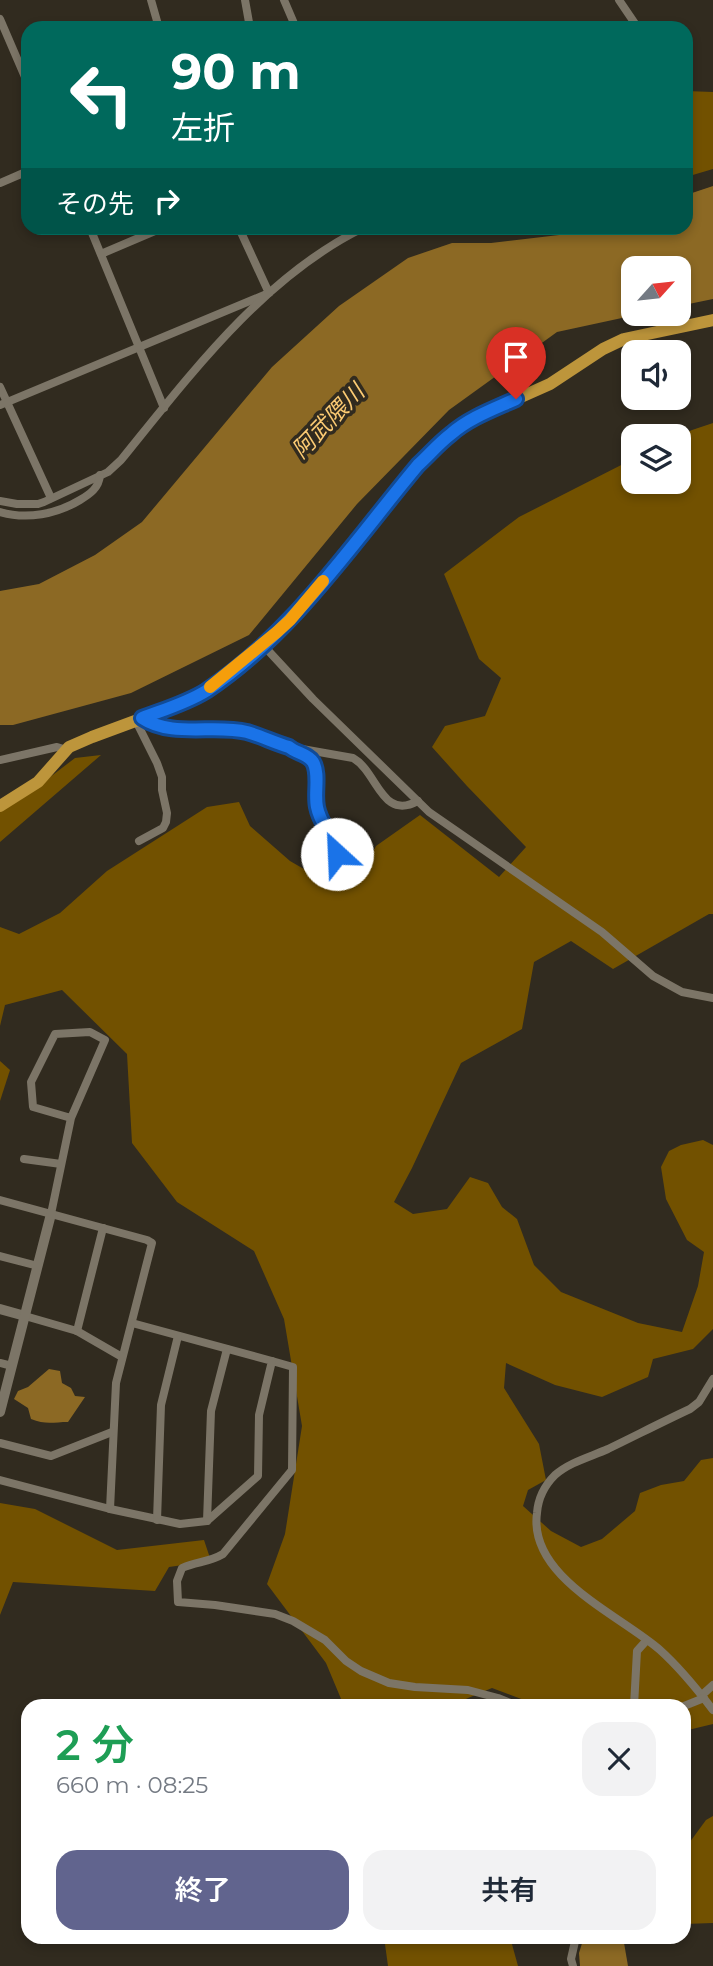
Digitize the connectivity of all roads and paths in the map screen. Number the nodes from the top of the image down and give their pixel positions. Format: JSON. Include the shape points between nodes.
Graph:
{"nodes":[{"id":1,"x":151,"y":0,"type":"edge"},
{"id":2,"x":245,"y":0,"type":"edge"},
{"id":3,"x":284,"y":0,"type":"edge"},
{"id":4,"x":619,"y":0,"type":"edge"},
{"id":5,"x":0,"y":19,"type":"edge"},
{"id":6,"x":157,"y":21,"type":"edge"},
{"id":7,"x":249,"y":21,"type":"edge"},
{"id":8,"x":293,"y":21,"type":"edge"},
{"id":9,"x":633,"y":21,"type":"edge"},
{"id":10,"x":21,"y":66,"type":"edge"},
{"id":11,"x":21,"y":174,"type":"edge"},
{"id":12,"x":0,"y":183,"type":"edge"},
{"id":13,"x":93,"y":235,"type":"edge"},
{"id":14,"x":146,"y":235,"type":"edge"},
{"id":15,"x":242,"y":235,"type":"edge"},
{"id":16,"x":350,"y":235,"type":"edge"},
{"id":17,"x":101,"y":254,"type":"junction"},
{"id":18,"x":269,"y":293,"type":"junction"},
{"id":19,"x":713,"y":320,"type":"edge"},
{"id":20,"x":139,"y":348,"type":"junction"},
{"id":21,"x":0,"y":387,"type":"edge"},
{"id":22,"x":3,"y":403,"type":"edge"},
{"id":23,"x":164,"y":408,"type":"junction"},
{"id":24,"x":100,"y":475,"type":"junction"},
{"id":25,"x":51,"y":498,"type":"junction"},
{"id":26,"x":0,"y":501,"type":"edge"},
{"id":27,"x":0,"y":512,"type":"edge"},
{"id":28,"x":263,"y":645,"type":"junction"},
{"id":29,"x":139,"y":720,"type":"junction"},
{"id":30,"x":289,"y":747,"type":"junction"},
{"id":31,"x":67,"y":750,"type":"junction"},
{"id":32,"x":0,"y":760,"type":"edge"},
{"id":33,"x":418,"y":801,"type":"junction"},
{"id":34,"x":0,"y":806,"type":"edge"},
{"id":35,"x":139,"y":841,"type":"dead end"},
{"id":36,"x":337,"y":854,"type":"dead end"},
{"id":37,"x":713,"y":998,"type":"edge"},
{"id":38,"x":71,"y":1118,"type":"junction"},
{"id":39,"x":24,"y":1159,"type":"dead end"},
{"id":40,"x":61,"y":1164,"type":"junction"},
{"id":41,"x":0,"y":1200,"type":"edge"},
{"id":42,"x":51,"y":1213,"type":"junction"},
{"id":43,"x":103,"y":1228,"type":"junction"},
{"id":44,"x":0,"y":1256,"type":"edge"},
{"id":45,"x":38,"y":1266,"type":"junction"},
{"id":46,"x":0,"y":1309,"type":"edge"},
{"id":47,"x":25,"y":1316,"type":"junction"},
{"id":48,"x":132,"y":1323,"type":"junction"},
{"id":49,"x":77,"y":1331,"type":"junction"},
{"id":50,"x":178,"y":1336,"type":"junction"},
{"id":51,"x":227,"y":1349,"type":"junction"},
{"id":52,"x":122,"y":1357,"type":"junction"},
{"id":53,"x":272,"y":1361,"type":"junction"},
{"id":54,"x":0,"y":1363,"type":"edge"},
{"id":55,"x":12,"y":1366,"type":"junction"},
{"id":56,"x":713,"y":1380,"type":"edge"},
{"id":57,"x":0,"y":1412,"type":"edge"},
{"id":58,"x":112,"y":1432,"type":"junction"},
{"id":59,"x":0,"y":1443,"type":"edge"},
{"id":60,"x":0,"y":1480,"type":"edge"},
{"id":61,"x":110,"y":1509,"type":"junction"},
{"id":62,"x":157,"y":1520,"type":"junction"},
{"id":63,"x":207,"y":1521,"type":"junction"},
{"id":64,"x":646,"y":1641,"type":"junction"},
{"id":65,"x":713,"y":1685,"type":"edge"},
{"id":66,"x":703,"y":1696,"type":"junction"},
{"id":67,"x":500,"y":1699,"type":"edge"},
{"id":68,"x":634,"y":1699,"type":"edge"},
{"id":69,"x":691,"y":1702,"type":"edge"},
{"id":70,"x":713,"y":1710,"type":"edge"},
{"id":71,"x":574,"y":1944,"type":"edge"},
{"id":72,"x":573,"y":1966,"type":"edge"}],
"edges":[{"from":1,"to":6,"type":"street"},
{"from":2,"to":7,"type":"street"},
{"from":3,"to":8,"type":"street"},
{"from":4,"to":9,"type":"street"},
{"from":5,"to":10,"type":"street"},
{"from":11,"to":12,"type":"street"},
{"from":13,"to":17,"type":"street"},
{"from":14,"to":17,"type":"street"},
{"from":15,"to":18,"type":"street"},
{"from":16,"to":18,"type":"street"},
{"from":17,"to":20,"type":"street"},
{"from":18,"to":20,"type":"street"},
{"from":18,"to":23,"type":"street"},
{"from":19,"to":28,"type":"main road","via":[[624,338],[550,384],[451,433],[418,465],[290,620]]},
{"from":20,"to":22,"type":"street"},
{"from":20,"to":23,"type":"street"},
{"from":21,"to":22,"type":"street"},
{"from":22,"to":25,"type":"street"},
{"from":23,"to":24,"type":"street","via":[[115,466]]},
{"from":24,"to":25,"type":"street"},
{"from":24,"to":27,"type":"street","via":[[94,490],[60,510],[29,516]]},
{"from":25,"to":26,"type":"street","via":[[38,504]]},
{"from":28,"to":29,"type":"main road","via":[[204,692]]},
{"from":28,"to":33,"type":"street"},
{"from":29,"to":30,"type":"street","via":[[246,732]]},
{"from":29,"to":31,"type":"main road"},
{"from":29,"to":35,"type":"street","via":[[158,763],[167,813],[163,828]]},
{"from":30,"to":33,"type":"street","via":[[353,758],[361,762],[392,804],[403,807]]},
{"from":30,"to":36,"type":"street","via":[[313,762],[318,811]]},
{"from":31,"to":32,"type":"street","via":[[57,747]]},
{"from":31,"to":34,"type":"main road","via":[[38,782]]},
{"from":33,"to":37,"type":"street","via":[[603,932],[653,976],[682,992]]},
{"from":38,"to":38,"type":"street","via":[[33,1107],[31,1082],[55,1034],[90,1032],[105,1040]]},
{"from":38,"to":40,"type":"street"},
{"from":39,"to":40,"type":"street"},
{"from":40,"to":42,"type":"street"},
{"from":41,"to":42,"type":"street"},
{"from":42,"to":43,"type":"street"},
{"from":42,"to":45,"type":"street"},
{"from":43,"to":48,"type":"street","via":[[152,1243]]},
{"from":43,"to":49,"type":"street"},
{"from":44,"to":45,"type":"street"},
{"from":45,"to":47,"type":"street"},
{"from":46,"to":47,"type":"street"},
{"from":47,"to":49,"type":"street"},
{"from":47,"to":55,"type":"street"},
{"from":48,"to":50,"type":"street"},
{"from":48,"to":52,"type":"street"},
{"from":49,"to":52,"type":"street"},
{"from":50,"to":51,"type":"street"},
{"from":50,"to":62,"type":"street","via":[[161,1405]]},
{"from":51,"to":53,"type":"street"},
{"from":51,"to":63,"type":"street","via":[[211,1411]]},
{"from":52,"to":58,"type":"street"},
{"from":53,"to":63,"type":"street","via":[[259,1415],[258,1476]]},
{"from":53,"to":67,"type":"street","via":[[293,1367],[292,1470],[223,1554],[182,1568],[178,1602],[275,1614],[325,1640],[361,1671],[389,1683],[468,1690]]},
{"from":54,"to":55,"type":"street"},
{"from":55,"to":57,"type":"street"},
{"from":56,"to":64,"type":"street","via":[[690,1409],[560,1472],[546,1487],[537,1508],[535,1524],[552,1564],[575,1590]]},
{"from":58,"to":59,"type":"street","via":[[51,1456]]},
{"from":58,"to":61,"type":"street"},
{"from":60,"to":61,"type":"street"},
{"from":61,"to":62,"type":"street"},
{"from":62,"to":63,"type":"street","via":[[180,1524]]},
{"from":64,"to":66,"type":"street"},
{"from":64,"to":68,"type":"street","via":[[637,1651]]},
{"from":65,"to":66,"type":"street"},
{"from":66,"to":69,"type":"street"},
{"from":66,"to":70,"type":"street"},
{"from":71,"to":72,"type":"street"}]}
